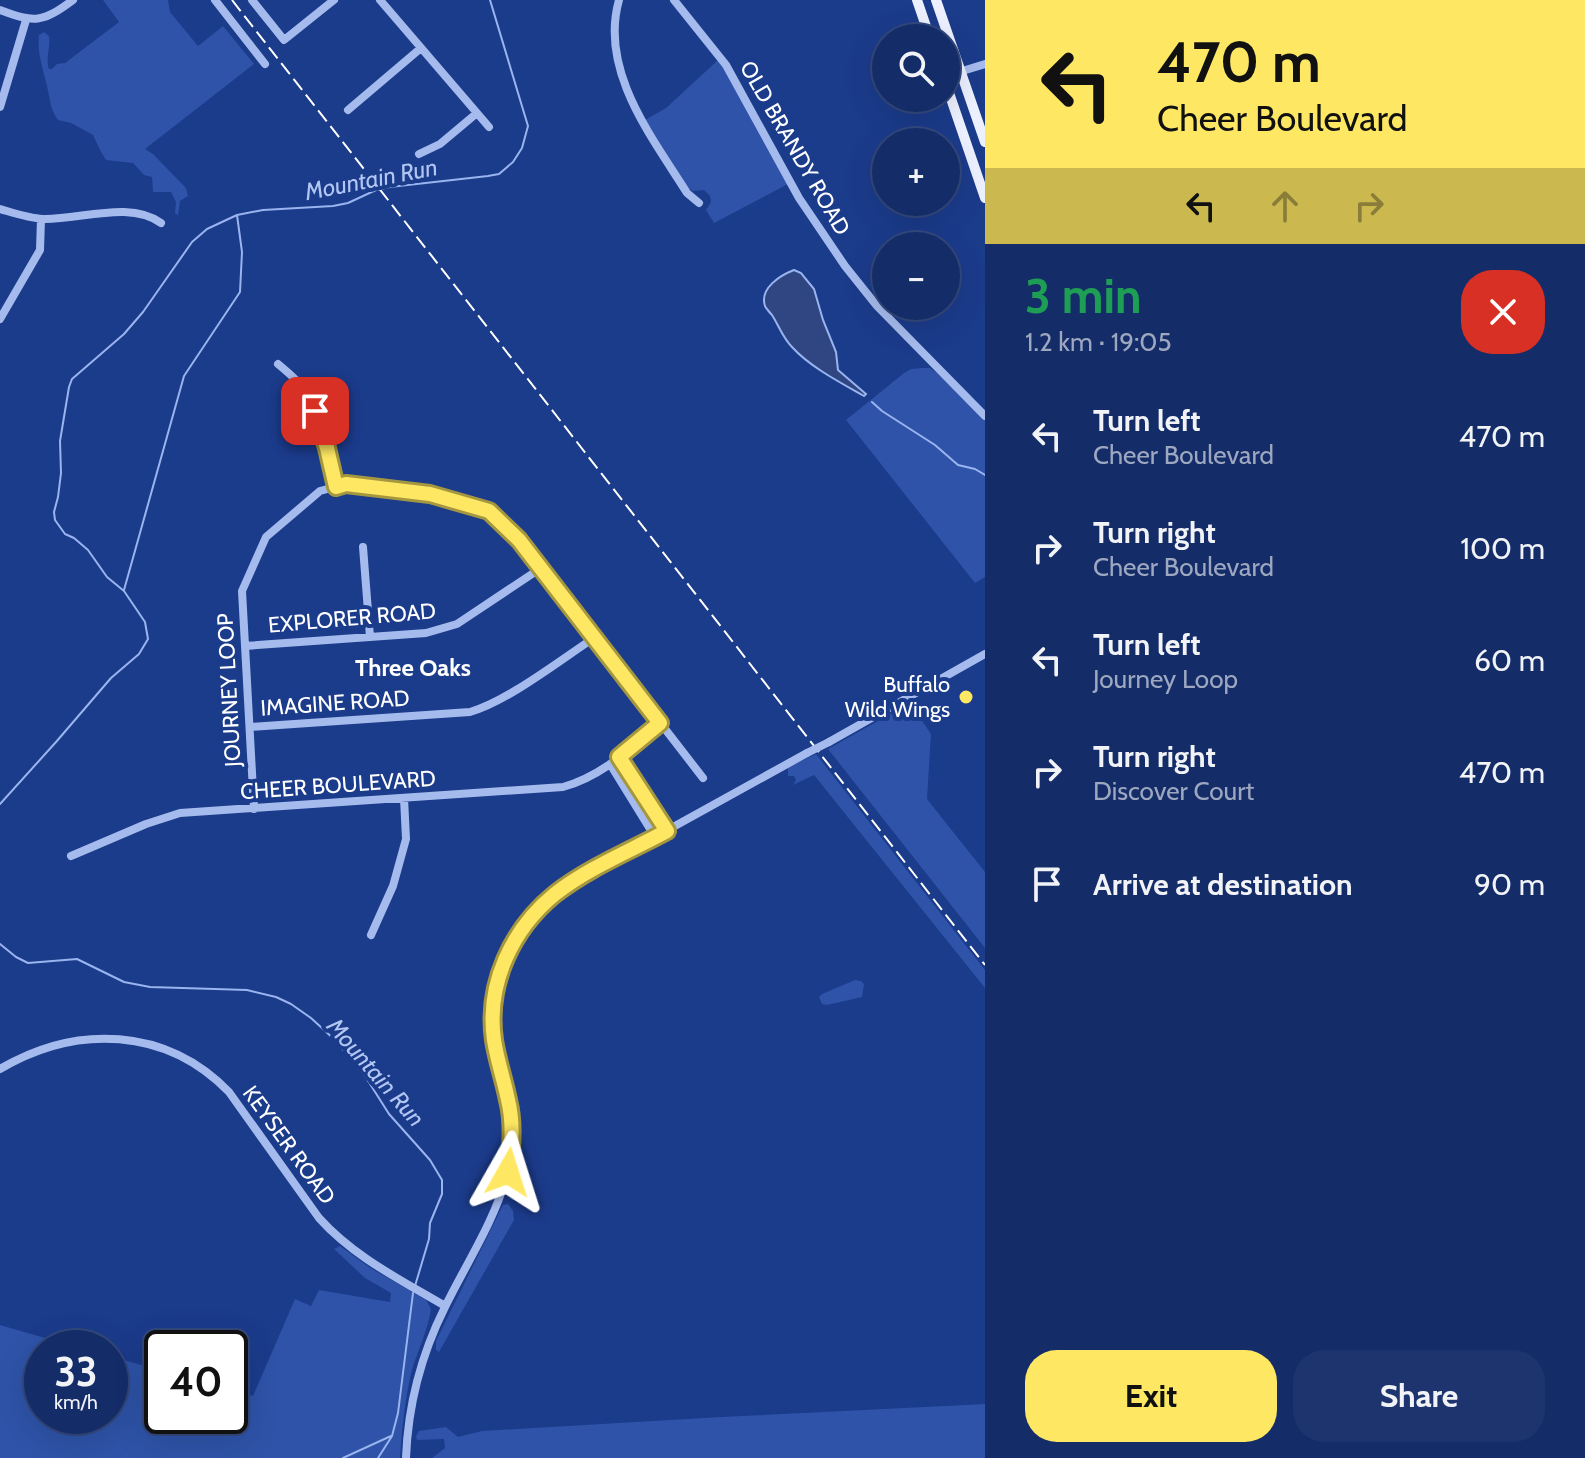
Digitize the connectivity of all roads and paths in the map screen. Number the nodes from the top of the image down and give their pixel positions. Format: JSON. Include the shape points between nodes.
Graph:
{"nodes":[{"id":1,"x":73,"y":0,"type":"edge"},
{"id":2,"x":215,"y":0,"type":"edge"},
{"id":3,"x":252,"y":0,"type":"edge"},
{"id":4,"x":334,"y":0,"type":"edge"},
{"id":5,"x":380,"y":0,"type":"edge"},
{"id":6,"x":619,"y":0,"type":"edge"},
{"id":7,"x":674,"y":0,"type":"edge"},
{"id":8,"x":917,"y":0,"type":"edge"},
{"id":9,"x":936,"y":0,"type":"edge"},
{"id":10,"x":0,"y":10,"type":"edge"},
{"id":11,"x":26,"y":20,"type":"junction"},
{"id":12,"x":925,"y":24,"type":"edge"},
{"id":13,"x":421,"y":48,"type":"junction"},
{"id":14,"x":265,"y":64,"type":"dead end"},
{"id":15,"x":985,"y":64,"type":"edge"},
{"id":16,"x":961,"y":71,"type":"junction"},
{"id":17,"x":0,"y":107,"type":"edge"},
{"id":18,"x":348,"y":110,"type":"dead end"},
{"id":19,"x":956,"y":112,"type":"edge"},
{"id":20,"x":477,"y":113,"type":"junction"},
{"id":21,"x":489,"y":127,"type":"dead end"},
{"id":22,"x":985,"y":142,"type":"edge"},
{"id":23,"x":419,"y":154,"type":"dead end"},
{"id":24,"x":985,"y":198,"type":"edge"},
{"id":25,"x":699,"y":203,"type":"dead end"},
{"id":26,"x":0,"y":209,"type":"edge"},
{"id":27,"x":41,"y":219,"type":"junction"},
{"id":28,"x":161,"y":223,"type":"dead end"},
{"id":29,"x":0,"y":319,"type":"edge"},
{"id":30,"x":278,"y":364,"type":"dead end"},
{"id":31,"x":985,"y":416,"type":"edge"},
{"id":32,"x":336,"y":487,"type":"junction"},
{"id":33,"x":363,"y":547,"type":"dead end"},
{"id":34,"x":541,"y":568,"type":"junction"},
{"id":35,"x":370,"y":637,"type":"junction"},
{"id":36,"x":594,"y":638,"type":"junction"},
{"id":37,"x":245,"y":646,"type":"junction"},
{"id":38,"x":985,"y":654,"type":"edge"},
{"id":39,"x":660,"y":723,"type":"junction"},
{"id":40,"x":250,"y":727,"type":"junction"},
{"id":41,"x":619,"y":757,"type":"junction"},
{"id":42,"x":610,"y":764,"type":"junction"},
{"id":43,"x":703,"y":778,"type":"dead end"},
{"id":44,"x":404,"y":798,"type":"junction"},
{"id":45,"x":254,"y":809,"type":"junction"},
{"id":46,"x":667,"y":831,"type":"junction"},
{"id":47,"x":655,"y":837,"type":"junction"},
{"id":48,"x":71,"y":856,"type":"dead end"},
{"id":49,"x":371,"y":935,"type":"dead end"},
{"id":50,"x":0,"y":1069,"type":"edge"},
{"id":51,"x":445,"y":1306,"type":"junction"},
{"id":52,"x":406,"y":1458,"type":"edge"}],
"edges":[{"from":1,"to":11,"type":"street","via":[[49,16]]},
{"from":2,"to":14,"type":"street"},
{"from":3,"to":4,"type":"street","via":[[284,40]]},
{"from":5,"to":13,"type":"street"},
{"from":6,"to":25,"type":"street","via":[[617,48],[628,95],[687,193]]},
{"from":7,"to":31,"type":"street","name":"OLD BRANDY ROAD","via":[[726,65],[810,217],[860,287]]},
{"from":8,"to":12,"type":"main road"},
{"from":9,"to":16,"type":"main road"},
{"from":10,"to":11,"type":"street"},
{"from":11,"to":17,"type":"street"},
{"from":13,"to":18,"type":"street"},
{"from":13,"to":20,"type":"street"},
{"from":15,"to":16,"type":"street"},
{"from":16,"to":22,"type":"main road"},
{"from":19,"to":24,"type":"main road"},
{"from":20,"to":21,"type":"street"},
{"from":20,"to":23,"type":"street","via":[[443,142]]},
{"from":26,"to":27,"type":"street"},
{"from":27,"to":28,"type":"street","via":[[131,212]]},
{"from":27,"to":29,"type":"street","via":[[39,254]]},
{"from":30,"to":32,"type":"street","via":[[298,382],[315,411]]},
{"from":32,"to":34,"type":"street","via":[[430,494],[489,511]]},
{"from":32,"to":37,"type":"street","name":"JOURNEY LOOP","via":[[320,491],[266,537],[242,591]]},
{"from":33,"to":35,"type":"street"},
{"from":34,"to":35,"type":"street","name":"EXPLORER ROAD","via":[[457,624],[426,633]]},
{"from":34,"to":36,"type":"street"},
{"from":35,"to":37,"type":"street","name":"EXPLORER ROAD"},
{"from":36,"to":39,"type":"street"},
{"from":36,"to":40,"type":"street","name":"IMAGINE ROAD","via":[[470,712]]},
{"from":37,"to":40,"type":"street","name":"JOURNEY LOOP"},
{"from":38,"to":46,"type":"street","bridge":true},
{"from":39,"to":41,"type":"street","name":"CHEER BOULEVARD"},
{"from":39,"to":43,"type":"street"},
{"from":40,"to":45,"type":"street","name":"JOURNEY LOOP"},
{"from":41,"to":42,"type":"street","name":"CHEER BOULEVARD"},
{"from":41,"to":46,"type":"street"},
{"from":42,"to":44,"type":"street","name":"CHEER BOULEVARD","via":[[563,787]]},
{"from":42,"to":47,"type":"street"},
{"from":44,"to":45,"type":"street","name":"CHEER BOULEVARD"},
{"from":44,"to":49,"type":"street","via":[[406,839]]},
{"from":45,"to":48,"type":"street","name":"CHEER BOULEVARD","via":[[180,813]]},
{"from":46,"to":47,"type":"street"},
{"from":47,"to":51,"type":"street","via":[[557,893],[525,925],[504,962],[493,1030],[510,1112],[511,1156],[498,1201]]},
{"from":50,"to":51,"type":"street","name":"KEYSER ROAD","via":[[61,1043],[97,1039],[129,1040],[172,1051],[229,1092],[330,1231]]},
{"from":51,"to":52,"type":"street","via":[[420,1369]]}]}
